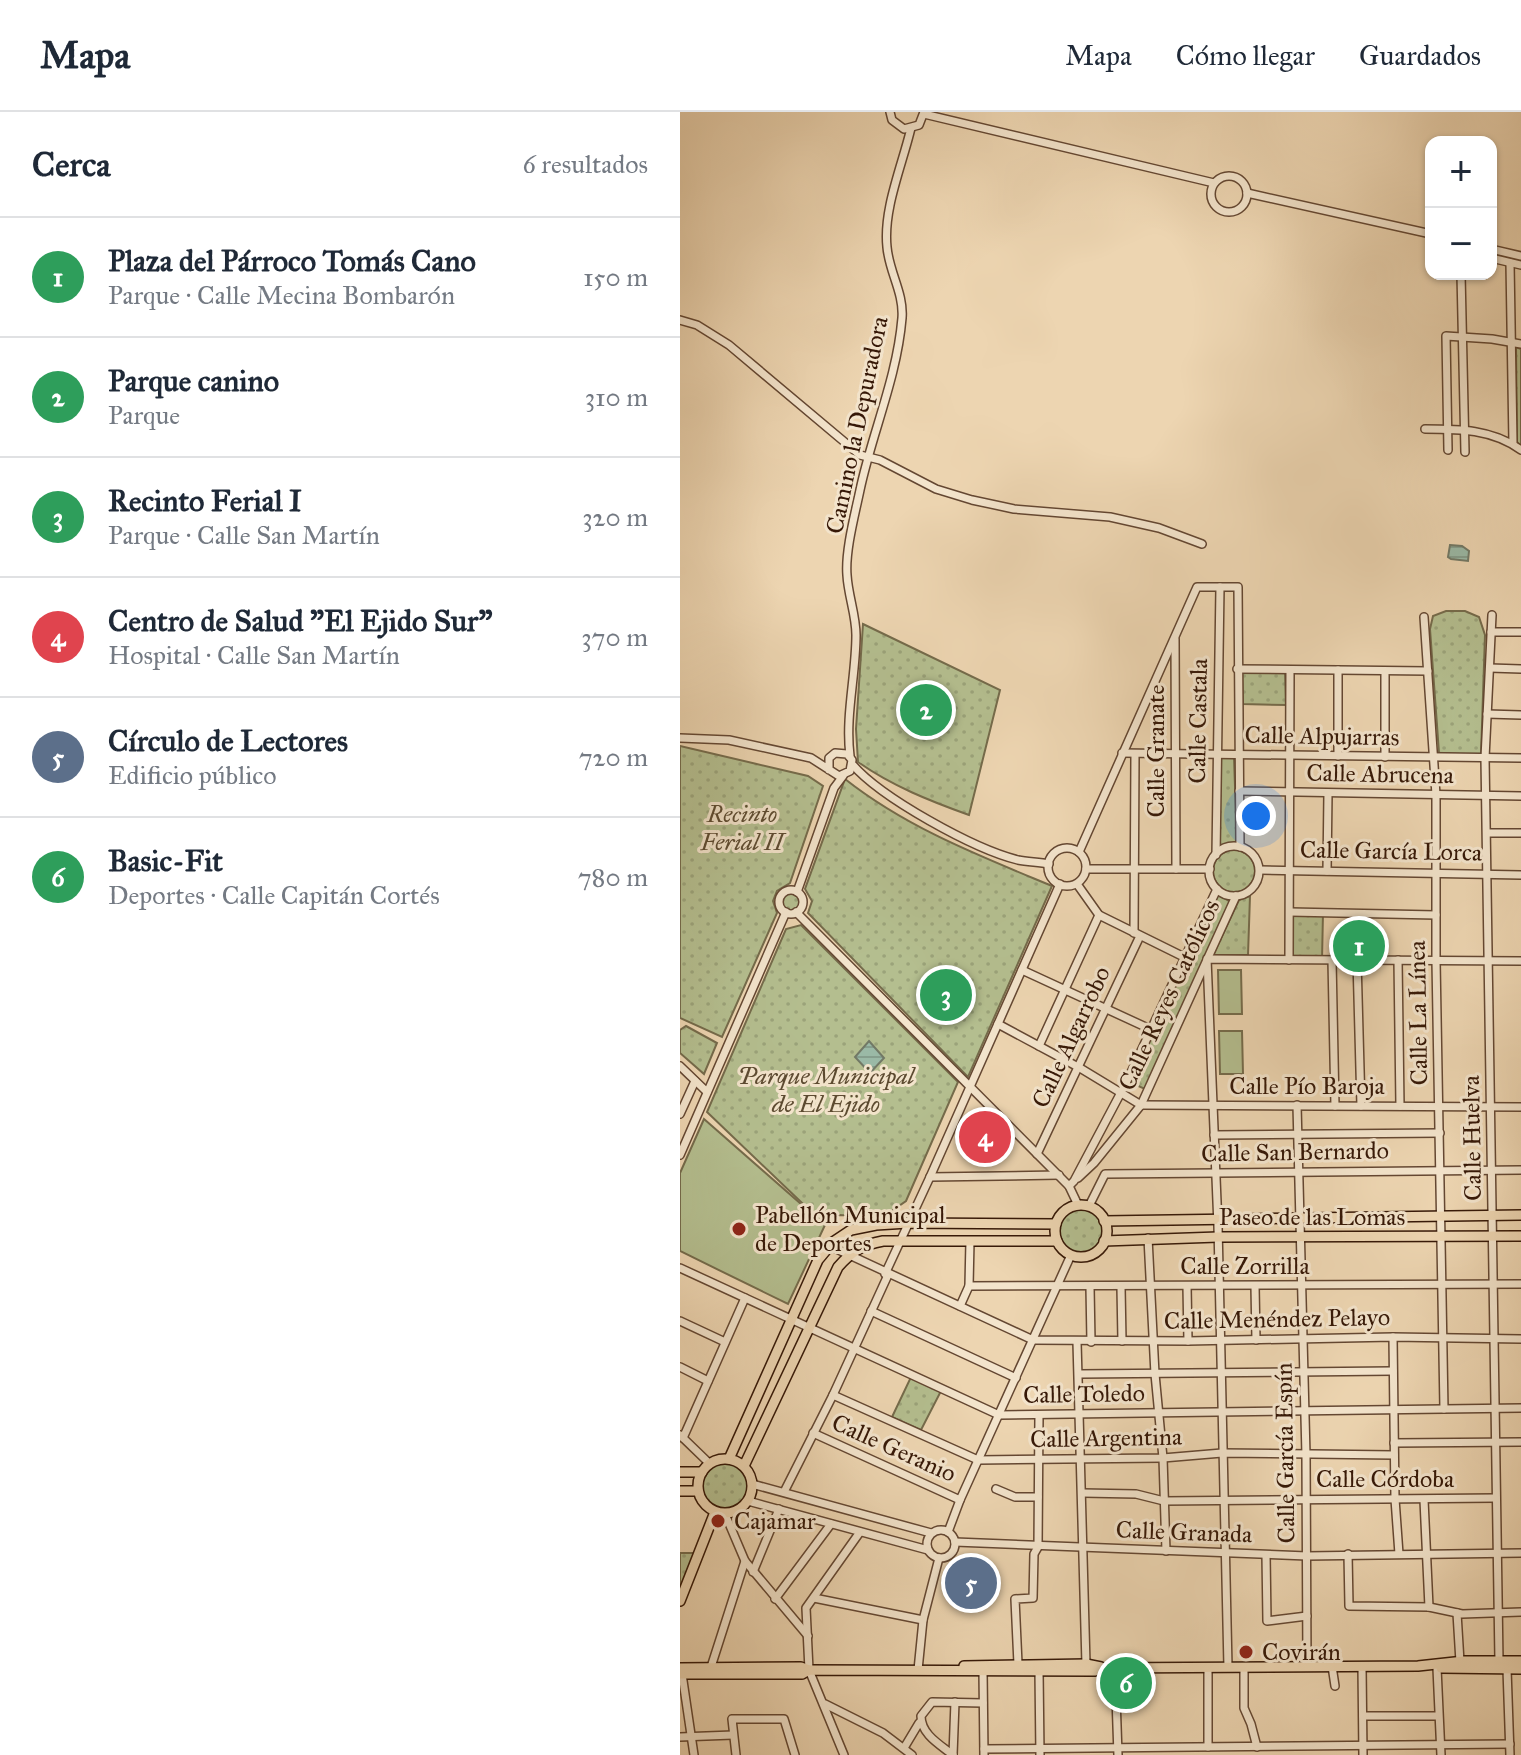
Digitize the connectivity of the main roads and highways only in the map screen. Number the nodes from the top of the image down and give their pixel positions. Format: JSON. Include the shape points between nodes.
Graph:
{"nodes":[{"id":1,"x":1521,"y":1215,"type":"edge"},
{"id":2,"x":1104,"y":1221,"type":"junction"},
{"id":3,"x":1056,"y":1224,"type":"junction"},
{"id":4,"x":1521,"y":1236,"type":"edge"},
{"id":5,"x":1057,"y":1241,"type":"junction"},
{"id":6,"x":1104,"y":1241,"type":"junction"},
{"id":7,"x":729,"y":1459,"type":"junction"},
{"id":8,"x":744,"y":1466,"type":"junction"},
{"id":9,"x":680,"y":1472,"type":"edge"},
{"id":10,"x":702,"y":1472,"type":"junction"},
{"id":11,"x":680,"y":1491,"type":"edge"},
{"id":12,"x":698,"y":1491,"type":"junction"},
{"id":13,"x":720,"y":1513,"type":"junction"},
{"id":14,"x":680,"y":1601,"type":"edge"},
{"id":15,"x":1521,"y":1661,"type":"edge"},
{"id":16,"x":1086,"y":1664,"type":"junction"},
{"id":17,"x":1006,"y":1665,"type":"junction"},
{"id":18,"x":1503,"y":1665,"type":"junction"},
{"id":19,"x":1418,"y":1666,"type":"junction"},
{"id":20,"x":1104,"y":1668,"type":"junction"},
{"id":21,"x":1521,"y":1669,"type":"edge"},
{"id":22,"x":809,"y":1670,"type":"junction"},
{"id":23,"x":1059,"y":1670,"type":"junction"},
{"id":24,"x":941,"y":1671,"type":"junction"},
{"id":25,"x":983,"y":1671,"type":"junction"},
{"id":26,"x":681,"y":1672,"type":"edge"}],
"edges":[{"from":1,"to":2,"type":"main road","name":"Paseo de las Lomas"},
{"from":2,"to":3,"type":"main road","via":[[1097,1211],[1083,1206],[1064,1211]]},
{"from":2,"to":6,"type":"main road"},
{"from":3,"to":5,"type":"main road"},
{"from":3,"to":7,"type":"main road","via":[[908,1223],[851,1230],[818,1260]]},
{"from":4,"to":6,"type":"main road","name":"Paseo de las Lomas"},
{"from":5,"to":6,"type":"main road","via":[[1071,1255],[1087,1256]]},
{"from":5,"to":8,"type":"main road","via":[[900,1241],[863,1245],[847,1256]]},
{"from":7,"to":8,"type":"main road"},
{"from":7,"to":10,"type":"main road"},
{"from":8,"to":13,"type":"main road","via":[[752,1484],[748,1501],[734,1512]]},
{"from":9,"to":10,"type":"main road"},
{"from":10,"to":12,"type":"main road"},
{"from":11,"to":12,"type":"main road"},
{"from":12,"to":13,"type":"main road","via":[[701,1500]]},
{"from":13,"to":14,"type":"main road"},
{"from":15,"to":18,"type":"main road"},
{"from":16,"to":17,"type":"main road"},
{"from":16,"to":20,"type":"main road"},
{"from":16,"to":23,"type":"main road"},
{"from":17,"to":24,"type":"main road"},
{"from":17,"to":25,"type":"main road"},
{"from":18,"to":19,"type":"main road"},
{"from":18,"to":19,"type":"main road","via":[[1476,1661]]},
{"from":18,"to":21,"type":"main road"},
{"from":19,"to":20,"type":"main road"},
{"from":20,"to":23,"type":"main road"},
{"from":22,"to":24,"type":"main road"},
{"from":22,"to":26,"type":"main road","via":[[707,1667]]},
{"from":22,"to":26,"type":"main road"},
{"from":23,"to":25,"type":"main road"},
{"from":24,"to":25,"type":"main road"}]}
